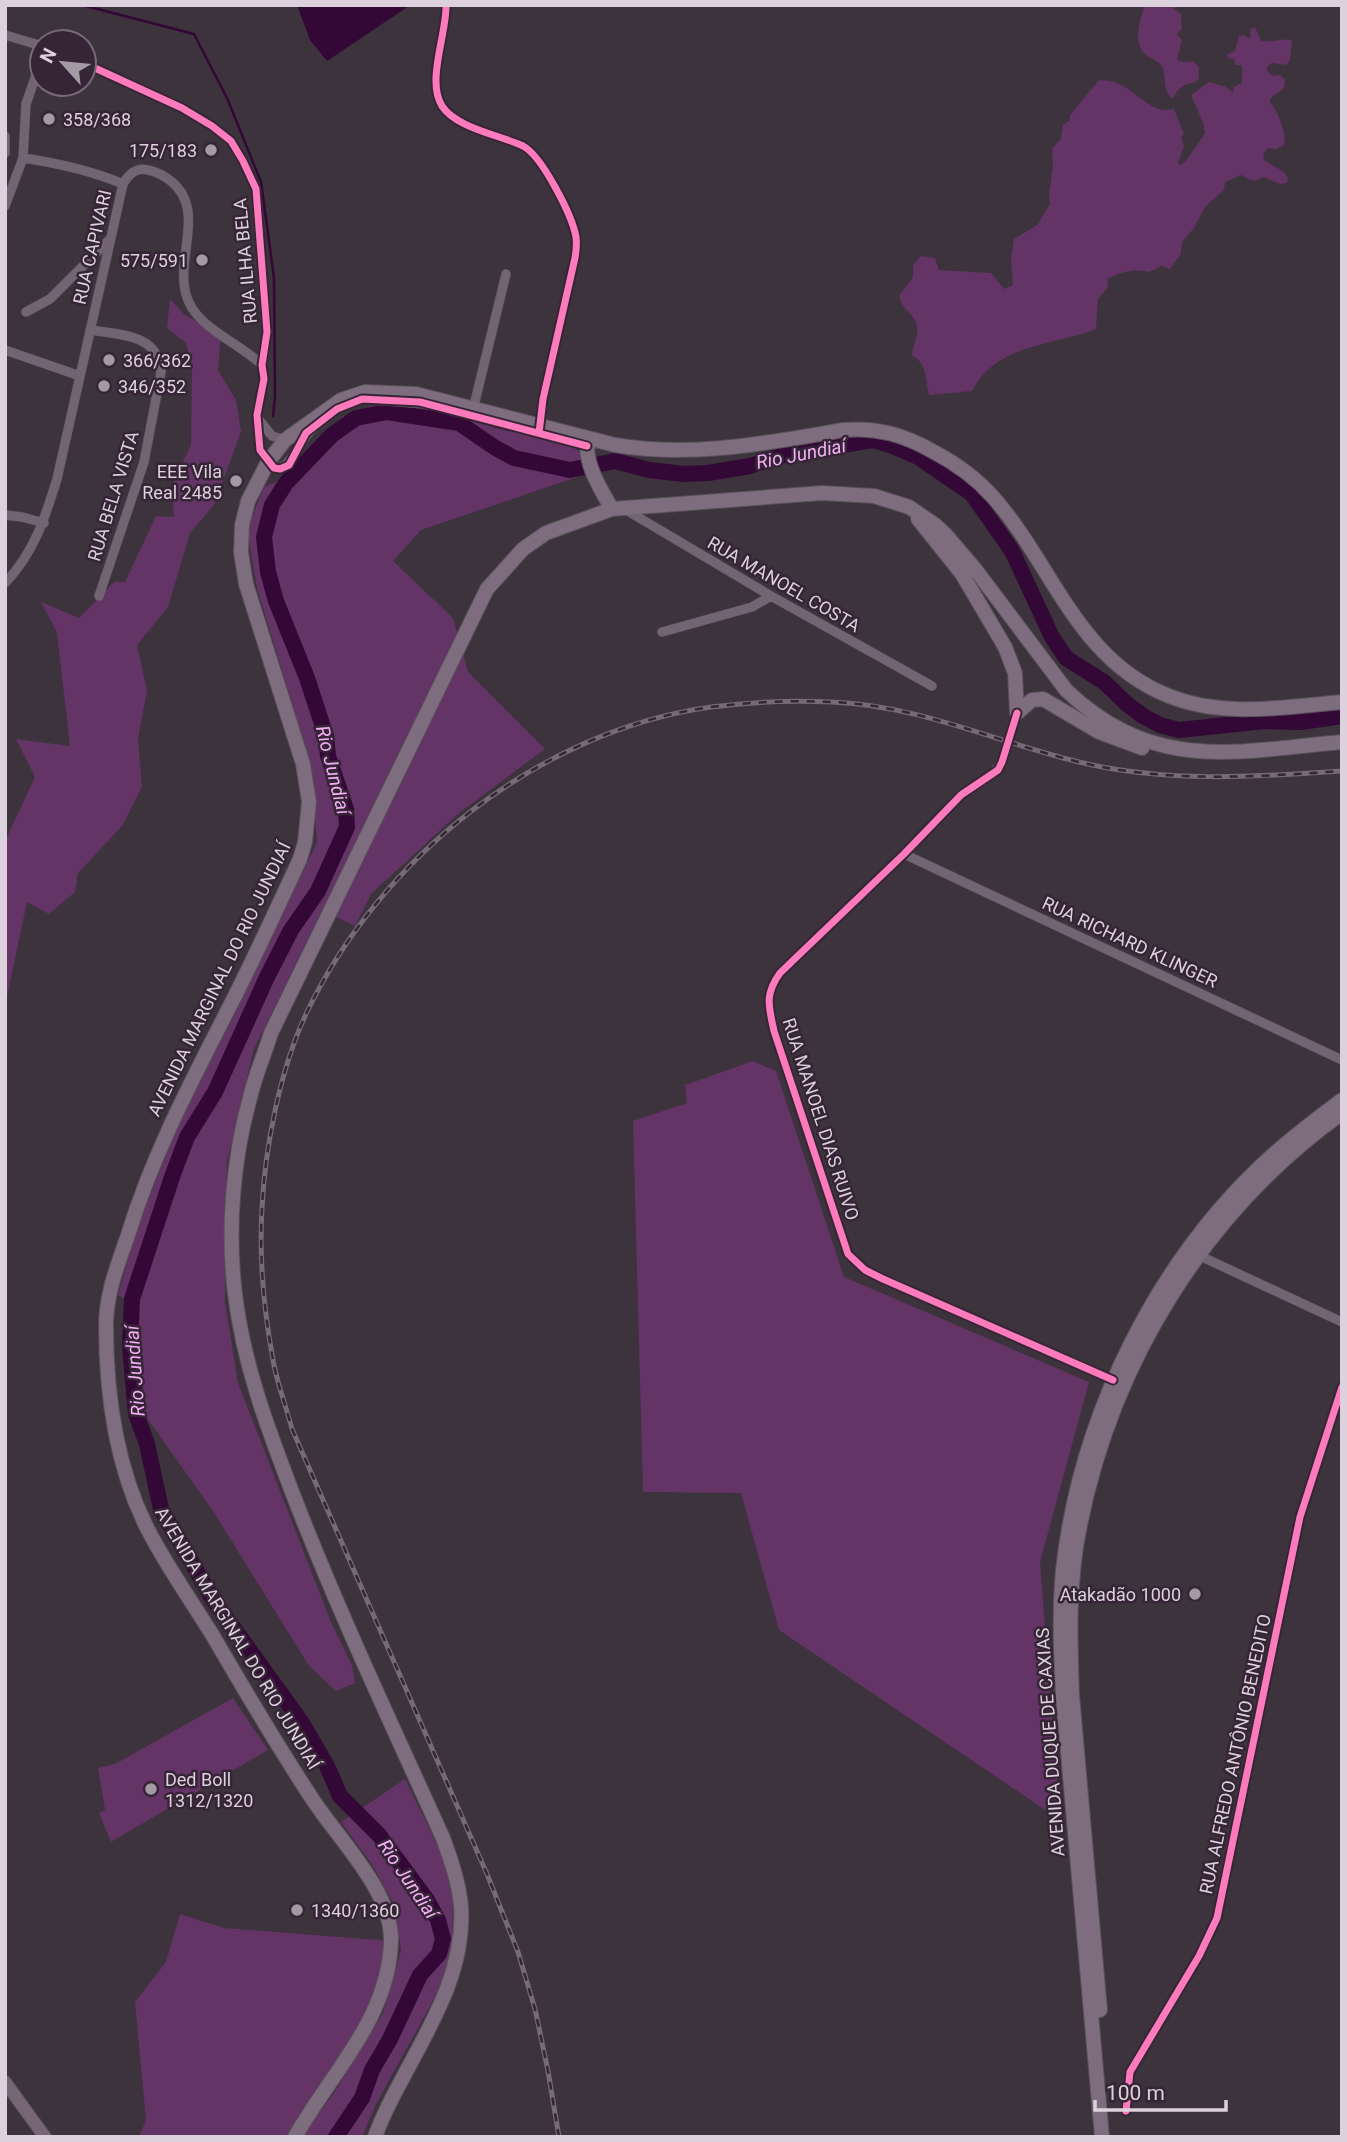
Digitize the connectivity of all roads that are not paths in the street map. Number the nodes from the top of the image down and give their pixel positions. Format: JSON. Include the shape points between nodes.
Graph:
{"nodes":[{"id":1,"x":446,"y":5,"type":"edge"},
{"id":2,"x":5,"y":35,"type":"edge"},
{"id":3,"x":28,"y":42,"type":"edge"},
{"id":4,"x":98,"y":69,"type":"edge"},
{"id":5,"x":28,"y":98,"type":"edge"},
{"id":6,"x":6,"y":137,"type":"edge"},
{"id":7,"x":5,"y":153,"type":"edge"},
{"id":8,"x":23,"y":158,"type":"junction"},
{"id":9,"x":123,"y":184,"type":"junction"},
{"id":10,"x":5,"y":206,"type":"edge"},
{"id":11,"x":112,"y":238,"type":"junction"},
{"id":12,"x":506,"y":274,"type":"dead end"},
{"id":13,"x":26,"y":312,"type":"dead end"},
{"id":14,"x":90,"y":330,"type":"junction"},
{"id":15,"x":5,"y":350,"type":"edge"},
{"id":16,"x":262,"y":365,"type":"junction"},
{"id":17,"x":80,"y":376,"type":"junction"},
{"id":18,"x":473,"y":412,"type":"junction"},
{"id":19,"x":257,"y":415,"type":"junction"},
{"id":20,"x":540,"y":430,"type":"junction"},
{"id":21,"x":278,"y":438,"type":"junction"},
{"id":22,"x":588,"y":446,"type":"junction"},
{"id":23,"x":264,"y":456,"type":"junction"},
{"id":24,"x":909,"y":507,"type":"junction"},
{"id":25,"x":617,"y":508,"type":"junction"},
{"id":26,"x":5,"y":515,"type":"edge"},
{"id":27,"x":44,"y":523,"type":"junction"},
{"id":28,"x":5,"y":583,"type":"edge"},
{"id":29,"x":99,"y":596,"type":"dead end"},
{"id":30,"x":771,"y":596,"type":"junction"},
{"id":31,"x":662,"y":632,"type":"dead end"},
{"id":32,"x":932,"y":686,"type":"dead end"},
{"id":33,"x":1342,"y":702,"type":"edge"},
{"id":34,"x":1016,"y":717,"type":"junction"},
{"id":35,"x":1342,"y":742,"type":"edge"},
{"id":36,"x":1196,"y":752,"type":"junction"},
{"id":37,"x":904,"y":854,"type":"junction"},
{"id":38,"x":1342,"y":1060,"type":"edge"},
{"id":39,"x":1342,"y":1100,"type":"edge"},
{"id":40,"x":1342,"y":1113,"type":"edge"},
{"id":41,"x":1198,"y":1255,"type":"junction"},
{"id":42,"x":1342,"y":1322,"type":"edge"},
{"id":43,"x":1113,"y":1380,"type":"junction"},
{"id":44,"x":1342,"y":1387,"type":"edge"},
{"id":45,"x":5,"y":2082,"type":"edge"},
{"id":46,"x":1126,"y":2111,"type":"dead end"},
{"id":47,"x":44,"y":2137,"type":"edge"},
{"id":48,"x":295,"y":2137,"type":"edge"},
{"id":49,"x":375,"y":2137,"type":"edge"},
{"id":50,"x":1102,"y":2137,"type":"edge"},
{"id":51,"x":1108,"y":2137,"type":"edge"}],
"edges":[{"from":1,"to":20,"type":"street","via":[[437,74],[442,106],[452,116],[534,154],[567,209],[576,237]]},
{"from":2,"to":3,"type":"street"},
{"from":4,"to":16,"type":"street","name":"RUA ILHA BELA","via":[[202,120],[231,141],[243,161],[256,190],[261,232],[267,332]]},
{"from":5,"to":8,"type":"street"},
{"from":6,"to":7,"type":"street"},
{"from":8,"to":9,"type":"street","via":[[60,163]]},
{"from":8,"to":10,"type":"street"},
{"from":9,"to":11,"type":"street","name":"RUA CAPIVARI"},
{"from":9,"to":16,"type":"street","name":"RUA CAPIVARI","via":[[142,168],[155,171],[181,190],[190,223],[182,274],[187,299],[193,311]]},
{"from":11,"to":13,"type":"street","via":[[50,299]]},
{"from":11,"to":14,"type":"street","name":"RUA CAPIVARI"},
{"from":12,"to":18,"type":"street"},
{"from":14,"to":17,"type":"street","name":"RUA CAPIVARI"},
{"from":14,"to":29,"type":"street","name":"RUA BELA VISTA","via":[[127,335],[151,345],[160,358],[161,372],[144,462]]},
{"from":15,"to":17,"type":"street"},
{"from":16,"to":19,"type":"street","name":"RUA ILHA BELA"},
{"from":17,"to":27,"type":"street","name":"RUA CAPIVARI"},
{"from":18,"to":20,"type":"main road","name":"AVENIDA MARGINAL DO RIO JUNDIAÍ"},
{"from":18,"to":21,"type":"main road","name":"AVENIDA MARGINAL DO RIO JUNDIAÍ","via":[[416,394],[365,392],[341,400]]},
{"from":18,"to":23,"type":"street","via":[[420,402],[362,399],[337,410],[306,433],[289,465],[274,468]]},
{"from":19,"to":21,"type":"street"},
{"from":19,"to":23,"type":"street","name":"RUA ILHA BELA"},
{"from":20,"to":22,"type":"main road","name":"AVENIDA MARGINAL DO RIO JUNDIAÍ"},
{"from":21,"to":23,"type":"main road","name":"AVENIDA MARGINAL DO RIO JUNDIAÍ"},
{"from":22,"to":25,"type":"main road","via":[[600,487]]},
{"from":22,"to":33,"type":"main road","name":"AVENIDA MARGINAL DO RIO JUNDIAÍ","via":[[709,451],[843,430],[886,431],[941,456],[990,494],[1070,613],[1100,649],[1144,684],[1168,696],[1217,708]]},
{"from":23,"to":48,"type":"main road","name":"AVENIDA MARGINAL DO RIO JUNDIAÍ","via":[[242,525],[241,552],[246,584],[303,764],[309,802],[305,842],[155,1158],[110,1293],[106,1321],[107,1365],[122,1464],[147,1527],[290,1765],[377,1891],[388,1917],[391,1941],[380,1999],[369,2024]]},
{"from":24,"to":25,"type":"main road","via":[[840,492]]},
{"from":24,"to":34,"type":"main road","via":[[962,574],[1005,648],[1015,673]]},
{"from":24,"to":36,"type":"main road","via":[[957,548],[1051,673],[1083,707],[1122,732]]},
{"from":25,"to":30,"type":"street","name":"RUA MANOEL COSTA"},
{"from":25,"to":49,"type":"main road","via":[[546,533],[523,549],[476,609],[271,1033],[236,1161],[234,1292],[253,1388],[321,1566],[443,1838],[461,1905],[455,1967]]},
{"from":26,"to":27,"type":"street"},
{"from":27,"to":28,"type":"street","name":"RUA CAPIVARI","via":[[17,571]]},
{"from":30,"to":31,"type":"street","via":[[752,607]]},
{"from":30,"to":32,"type":"street","name":"RUA MANOEL COSTA"},
{"from":34,"to":36,"type":"main road","via":[[1032,700],[1043,699],[1118,741],[1177,755]]},
{"from":34,"to":37,"type":"street","name":"RUA MANOEL DIAS RUIVO","bridge":true,"via":[[998,770],[961,795]]},
{"from":35,"to":36,"type":"main road"},
{"from":37,"to":38,"type":"street","name":"RUA RICHARD KLINGER"},
{"from":37,"to":43,"type":"street","name":"RUA MANOEL DIAS RUIVO","via":[[779,974],[768,995],[775,1031],[848,1254],[883,1279]]},
{"from":39,"to":43,"type":"main road","name":"AVENIDA DUQUE DE CAXIAS","via":[[1275,1153],[1209,1225],[1159,1294]]},
{"from":40,"to":41,"type":"main road","name":"AVENIDA DUQUE DE CAXIAS","via":[[1267,1174]]},
{"from":41,"to":42,"type":"street"},
{"from":41,"to":51,"type":"main road","name":"AVENIDA DUQUE DE CAXIAS","via":[[1149,1333],[1109,1421],[1079,1527],[1073,1573],[1072,1695]]},
{"from":43,"to":50,"type":"main road","name":"AVENIDA DUQUE DE CAXIAS","via":[[1081,1475],[1069,1528],[1060,1639]]},
{"from":44,"to":46,"type":"street","name":"RUA ALFREDO ANTÔNIO BENEDITO","via":[[1300,1517],[1217,1918],[1130,2072]]},
{"from":45,"to":47,"type":"main road"}]}
